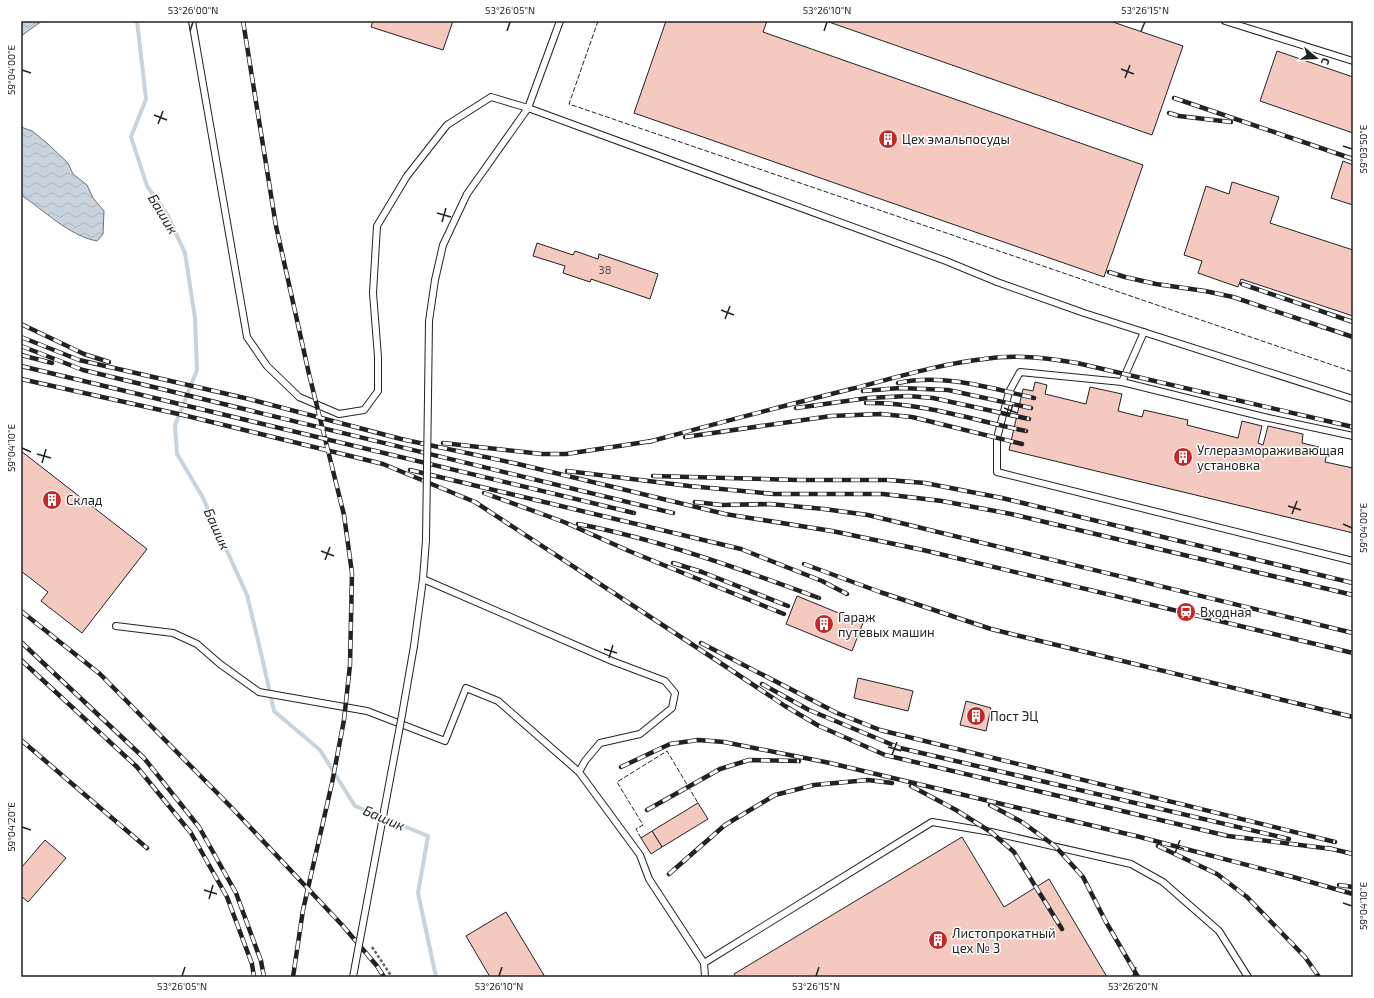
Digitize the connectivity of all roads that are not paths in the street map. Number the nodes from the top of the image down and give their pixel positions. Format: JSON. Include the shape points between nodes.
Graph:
{"nodes":[{"id":1,"x":192,"y":21,"type":"edge"},
{"id":2,"x":560,"y":21,"type":"edge"},
{"id":3,"x":1225,"y":21,"type":"edge"},
{"id":4,"x":1353,"y":61,"type":"edge"},
{"id":5,"x":528,"y":108,"type":"junction"},
{"id":6,"x":1144,"y":332,"type":"junction"},
{"id":7,"x":1122,"y":382,"type":"junction"},
{"id":8,"x":1353,"y":399,"type":"edge"},
{"id":9,"x":1353,"y":436,"type":"edge"},
{"id":10,"x":1353,"y":560,"type":"edge"},
{"id":11,"x":423,"y":579,"type":"junction"},
{"id":12,"x":116,"y":626,"type":"dead end"},
{"id":13,"x":579,"y":772,"type":"junction"},
{"id":14,"x":704,"y":963,"type":"junction"},
{"id":15,"x":353,"y":977,"type":"edge"},
{"id":16,"x":705,"y":977,"type":"edge"},
{"id":17,"x":1248,"y":977,"type":"edge"}],
"edges":[{"from":1,"to":5,"type":"lane","via":[[247,337],[267,366],[299,397],[339,414],[364,410],[378,391],[373,293],[378,226],[406,176],[447,125],[491,97]]},
{"from":2,"to":5,"type":"lane"},
{"from":3,"to":4,"type":"lane"},
{"from":5,"to":6,"type":"lane","via":[[946,260],[997,282]]},
{"from":5,"to":11,"type":"lane","bridge":true,"via":[[467,194],[443,245],[435,280],[429,321],[426,540]]},
{"from":6,"to":7,"type":"lane"},
{"from":6,"to":8,"type":"lane"},
{"from":7,"to":9,"type":"lane"},
{"from":7,"to":10,"type":"lane","via":[[1020,372],[1009,392],[997,438],[997,472]]},
{"from":11,"to":13,"type":"lane","via":[[585,650],[665,681],[675,693],[672,708],[640,734],[600,743]]},
{"from":11,"to":15,"type":"lane","bridge":true,"via":[[414,646]]},
{"from":12,"to":13,"type":"lane","via":[[172,633],[197,644],[259,692],[367,711],[445,741],[466,688],[498,701]]},
{"from":13,"to":14,"type":"lane","via":[[640,855],[649,879]]},
{"from":14,"to":16,"type":"lane"},
{"from":14,"to":17,"type":"lane","via":[[932,822],[991,832],[1132,864],[1163,882],[1219,931]]}]}
